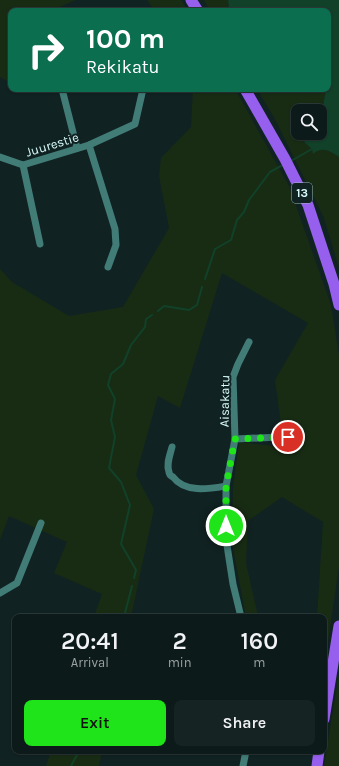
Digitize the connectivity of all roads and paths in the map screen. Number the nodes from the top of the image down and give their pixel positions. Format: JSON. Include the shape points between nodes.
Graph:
{"nodes":[{"id":1,"x":63,"y":92,"type":"edge"},
{"id":2,"x":142,"y":92,"type":"edge"},
{"id":3,"x":247,"y":92,"type":"edge"},
{"id":4,"x":88,"y":145,"type":"junction"},
{"id":5,"x":77,"y":148,"type":"junction"},
{"id":6,"x":0,"y":158,"type":"edge"},
{"id":7,"x":23,"y":165,"type":"junction"},
{"id":8,"x":40,"y":244,"type":"dead end"},
{"id":9,"x":108,"y":267,"type":"dead end"},
{"id":10,"x":339,"y":305,"type":"edge"},
{"id":11,"x":249,"y":342,"type":"dead end"},
{"id":12,"x":301,"y":436,"type":"dead end"},
{"id":13,"x":235,"y":439,"type":"junction"},
{"id":14,"x":172,"y":447,"type":"dead end"},
{"id":15,"x":226,"y":486,"type":"junction"},
{"id":16,"x":41,"y":523,"type":"dead end"},
{"id":17,"x":0,"y":593,"type":"edge"},
{"id":18,"x":240,"y":614,"type":"edge"},
{"id":19,"x":339,"y":626,"type":"edge"},
{"id":20,"x":327,"y":698,"type":"edge"},
{"id":21,"x":245,"y":754,"type":"edge"},
{"id":22,"x":319,"y":754,"type":"edge"},
{"id":23,"x":243,"y":766,"type":"edge"},
{"id":24,"x":317,"y":766,"type":"edge"}],
"edges":[{"from":1,"to":5,"type":"street"},
{"from":2,"to":4,"type":"street","name":"Juurestie","via":[[135,124]]},
{"from":3,"to":10,"type":"highway","number":"13","via":[[308,205]]},
{"from":4,"to":5,"type":"street","name":"Juurestie"},
{"from":4,"to":9,"type":"street","via":[[115,229],[116,245]]},
{"from":5,"to":7,"type":"street","name":"Juurestie"},
{"from":6,"to":7,"type":"street","name":"Juurestie"},
{"from":7,"to":8,"type":"street"},
{"from":11,"to":13,"type":"street","name":"Aisakatu","via":[[233,377]]},
{"from":12,"to":13,"type":"street"},
{"from":13,"to":15,"type":"street","name":"Aisakatu"},
{"from":14,"to":15,"type":"street","via":[[168,461],[169,472],[177,483],[193,489]]},
{"from":15,"to":18,"type":"street","name":"Aisakatu","via":[[226,539]]},
{"from":16,"to":17,"type":"street","via":[[17,583]]},
{"from":19,"to":20,"type":"highway"},
{"from":21,"to":23,"type":"street"},
{"from":22,"to":24,"type":"highway"}]}
